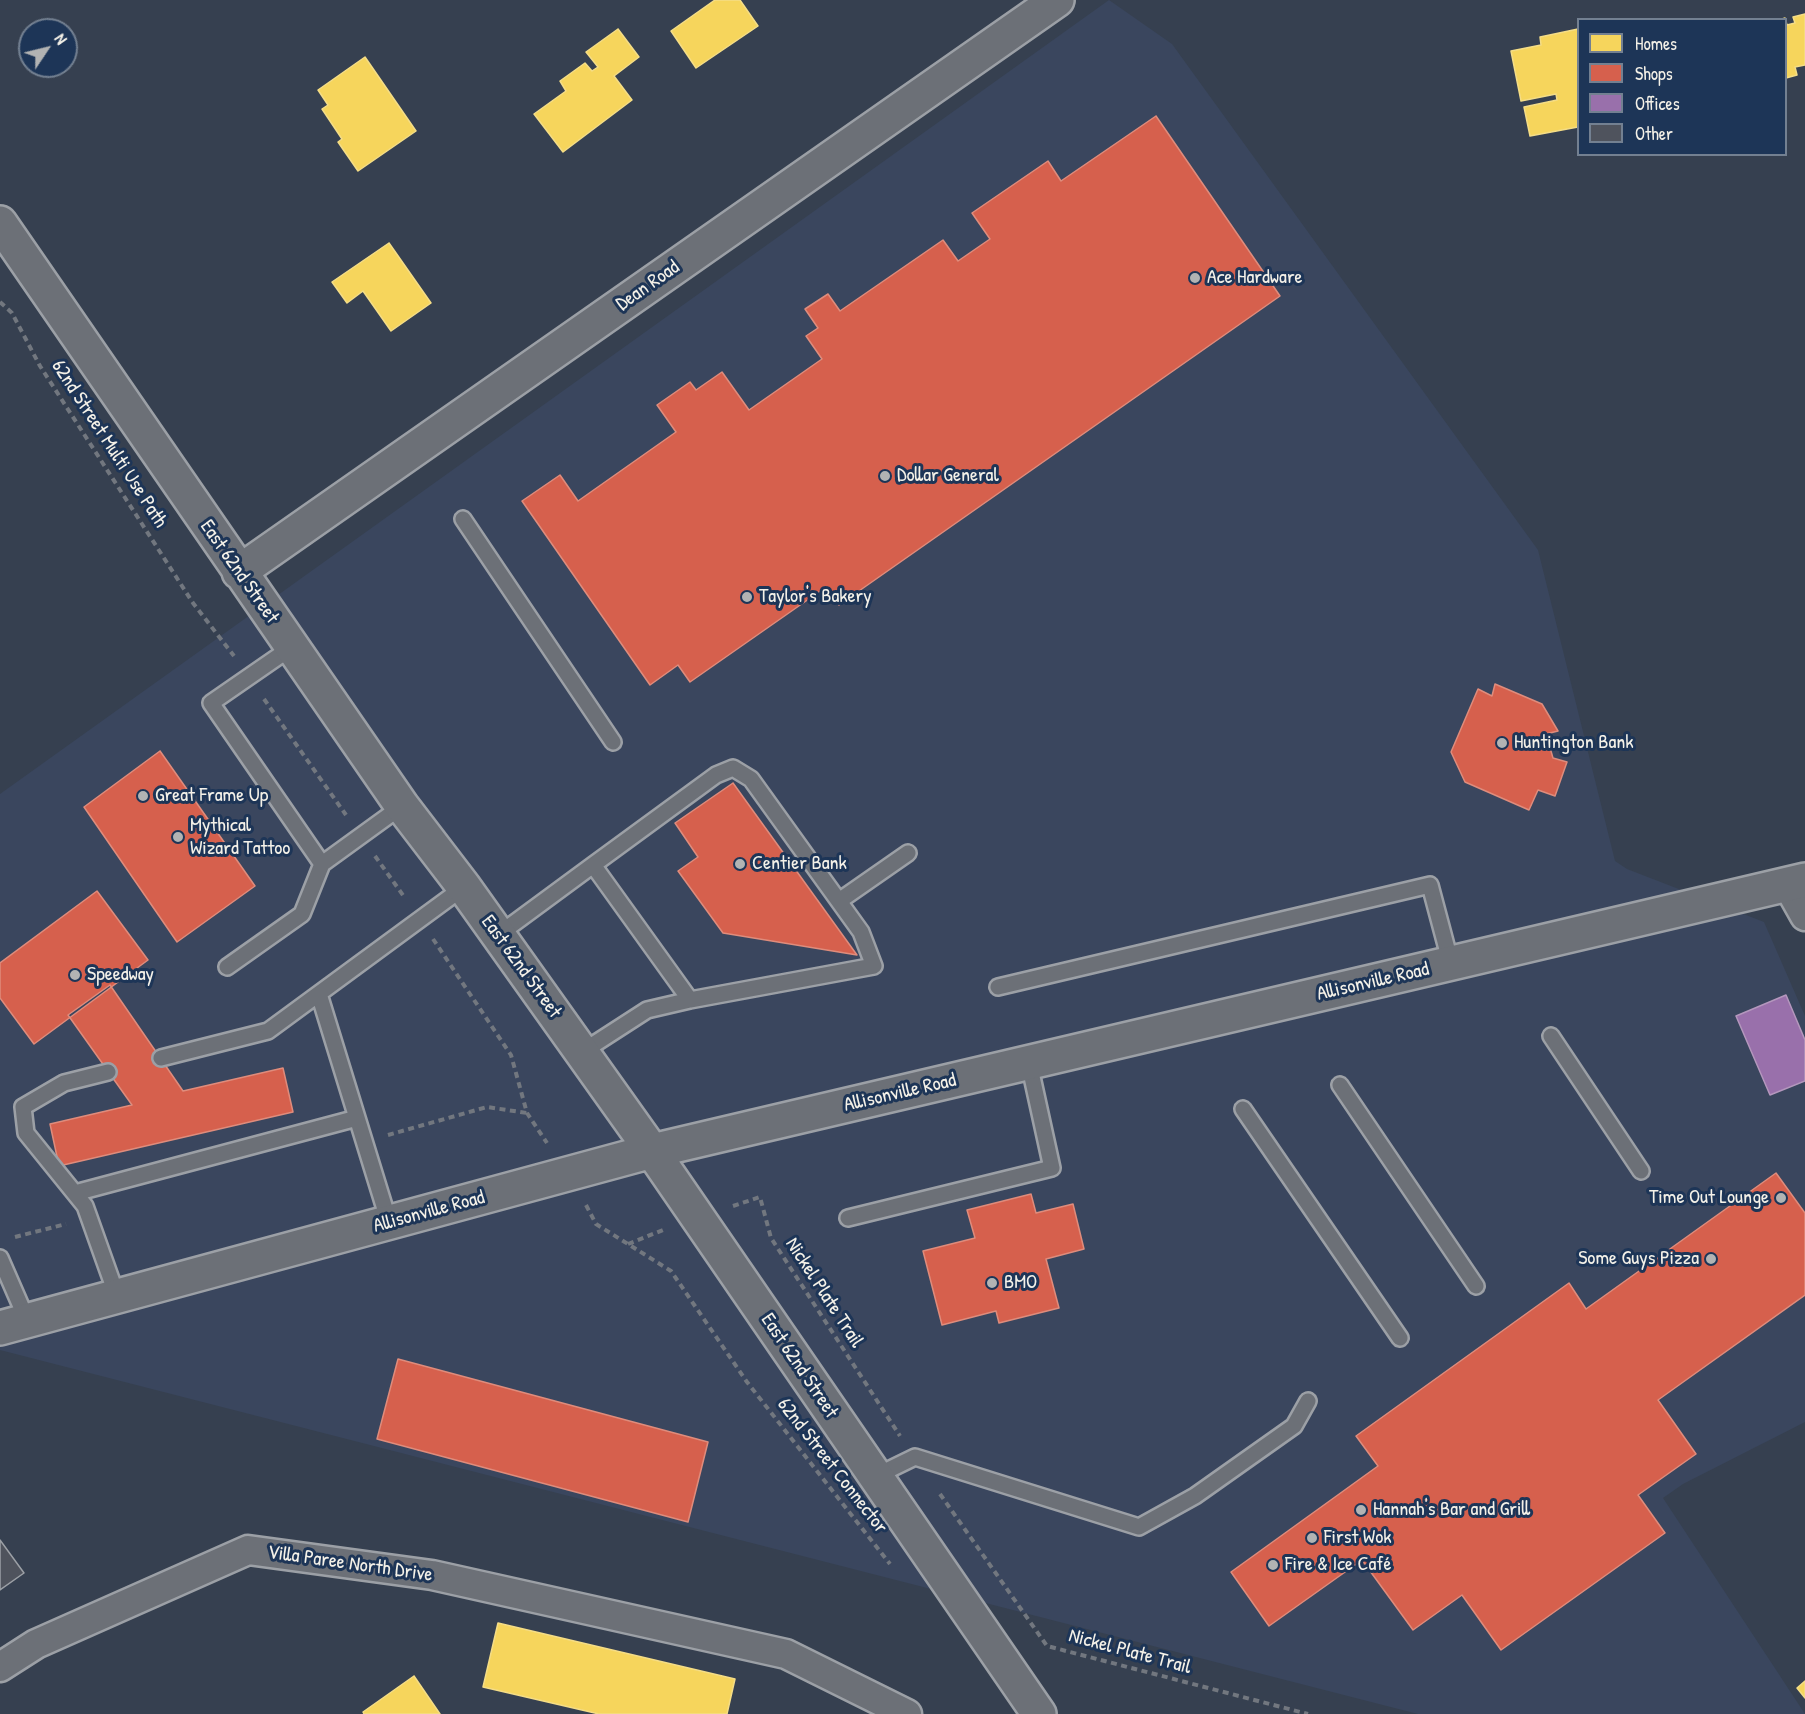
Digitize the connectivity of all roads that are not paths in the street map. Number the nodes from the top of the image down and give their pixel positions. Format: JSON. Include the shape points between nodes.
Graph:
{"nodes":[{"id":1,"x":1057,"y":0,"type":"edge"},
{"id":2,"x":0,"y":223,"type":"edge"},
{"id":3,"x":463,"y":519,"type":"dead end"},
{"id":4,"x":239,"y":572,"type":"junction"},
{"id":5,"x":292,"y":646,"type":"junction"},
{"id":6,"x":613,"y":742,"type":"dead end"},
{"id":7,"x":402,"y":806,"type":"junction"},
{"id":8,"x":908,"y":853,"type":"dead end"},
{"id":9,"x":322,"y":864,"type":"junction"},
{"id":10,"x":593,"y":865,"type":"junction"},
{"id":11,"x":1796,"y":882,"type":"edge"},
{"id":12,"x":464,"y":887,"type":"junction"},
{"id":13,"x":839,"y":901,"type":"junction"},
{"id":14,"x":1805,"y":916,"type":"edge"},
{"id":15,"x":498,"y":935,"type":"junction"},
{"id":16,"x":1451,"y":963,"type":"junction"},
{"id":17,"x":227,"y":967,"type":"dead end"},
{"id":18,"x":998,"y":987,"type":"dead end"},
{"id":19,"x":319,"y":994,"type":"junction"},
{"id":20,"x":690,"y":999,"type":"junction"},
{"id":21,"x":1551,"y":1036,"type":"dead end"},
{"id":22,"x":582,"y":1052,"type":"junction"},
{"id":23,"x":160,"y":1058,"type":"dead end"},
{"id":24,"x":1029,"y":1063,"type":"junction"},
{"id":25,"x":108,"y":1072,"type":"dead end"},
{"id":26,"x":1340,"y":1085,"type":"dead end"},
{"id":27,"x":1242,"y":1109,"type":"dead end"},
{"id":28,"x":357,"y":1118,"type":"junction"},
{"id":29,"x":652,"y":1151,"type":"junction"},
{"id":30,"x":1641,"y":1171,"type":"dead end"},
{"id":31,"x":75,"y":1193,"type":"junction"},
{"id":32,"x":848,"y":1218,"type":"dead end"},
{"id":33,"x":389,"y":1222,"type":"junction"},
{"id":34,"x":0,"y":1258,"type":"edge"},
{"id":35,"x":1476,"y":1286,"type":"dead end"},
{"id":36,"x":117,"y":1296,"type":"junction"},
{"id":37,"x":13,"y":1324,"type":"edge"},
{"id":38,"x":1400,"y":1338,"type":"dead end"},
{"id":39,"x":1308,"y":1401,"type":"dead end"},
{"id":40,"x":874,"y":1477,"type":"junction"},
{"id":41,"x":0,"y":1667,"type":"edge"},
{"id":42,"x":907,"y":1714,"type":"edge"},
{"id":43,"x":1039,"y":1714,"type":"edge"}],
"edges":[{"from":1,"to":4,"type":"street","name":"Dean Road"},
{"from":2,"to":4,"type":"street","name":"East 62nd Street"},
{"from":3,"to":6,"type":"lane"},
{"from":4,"to":5,"type":"street","name":"East 62nd Street"},
{"from":5,"to":7,"type":"street","name":"East 62nd Street"},
{"from":5,"to":9,"type":"lane","via":[[211,703]]},
{"from":7,"to":9,"type":"lane"},
{"from":7,"to":12,"type":"street","name":"East 62nd Street"},
{"from":8,"to":13,"type":"lane"},
{"from":9,"to":17,"type":"lane","via":[[302,914]]},
{"from":10,"to":13,"type":"lane","via":[[716,776],[733,768],[751,779]]},
{"from":10,"to":15,"type":"lane"},
{"from":10,"to":20,"type":"lane"},
{"from":11,"to":14,"type":"street"},
{"from":11,"to":16,"type":"street","name":"Allisonville Road"},
{"from":12,"to":15,"type":"street","name":"East 62nd Street"},
{"from":12,"to":19,"type":"lane"},
{"from":13,"to":20,"type":"lane","via":[[861,932],[874,966]]},
{"from":15,"to":22,"type":"street","name":"East 62nd Street"},
{"from":16,"to":18,"type":"lane","via":[[1430,885]]},
{"from":16,"to":24,"type":"street","name":"Allisonville Road"},
{"from":19,"to":23,"type":"lane","via":[[268,1032]]},
{"from":19,"to":28,"type":"lane"},
{"from":20,"to":22,"type":"lane","via":[[647,1010]]},
{"from":21,"to":30,"type":"lane"},
{"from":22,"to":29,"type":"street","name":"East 62nd Street"},
{"from":24,"to":29,"type":"street","name":"Allisonville Road"},
{"from":24,"to":32,"type":"lane","via":[[1052,1168]]},
{"from":25,"to":31,"type":"lane","via":[[64,1083],[23,1107],[26,1132]]},
{"from":26,"to":35,"type":"lane"},
{"from":27,"to":38,"type":"lane"},
{"from":28,"to":31,"type":"lane"},
{"from":28,"to":33,"type":"lane"},
{"from":29,"to":33,"type":"street","name":"Allisonville Road"},
{"from":29,"to":40,"type":"street","name":"East 62nd Street"},
{"from":31,"to":36,"type":"lane","via":[[85,1206]]},
{"from":33,"to":36,"type":"street","name":"Allisonville Road"},
{"from":34,"to":37,"type":"lane"},
{"from":36,"to":37,"type":"street","name":"Allisonville Road"},
{"from":39,"to":40,"type":"lane","via":[[1294,1426],[1195,1496],[1140,1527],[915,1457]]},
{"from":40,"to":43,"type":"street","name":"East 62nd Street"},
{"from":41,"to":42,"type":"street","name":"Villa Paree North Drive","via":[[36,1644],[248,1550],[432,1575],[786,1654]]}]}
